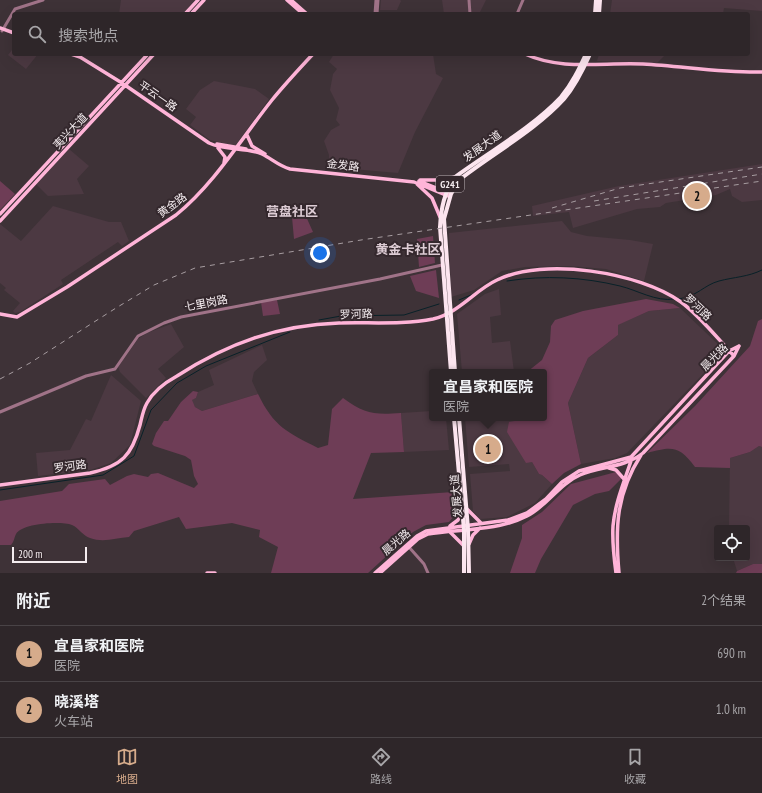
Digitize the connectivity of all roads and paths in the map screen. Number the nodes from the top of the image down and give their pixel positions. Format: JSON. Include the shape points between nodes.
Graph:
{"nodes":[{"id":1,"x":43,"y":0,"type":"edge"},
{"id":2,"x":198,"y":0,"type":"edge"},
{"id":3,"x":204,"y":0,"type":"edge"},
{"id":4,"x":287,"y":0,"type":"edge"},
{"id":5,"x":291,"y":0,"type":"edge"},
{"id":6,"x":377,"y":0,"type":"edge"},
{"id":7,"x":469,"y":0,"type":"edge"},
{"id":8,"x":523,"y":0,"type":"edge"},
{"id":9,"x":596,"y":0,"type":"edge"},
{"id":10,"x":600,"y":0,"type":"edge"},
{"id":11,"x":13,"y":12,"type":"edge"},
{"id":12,"x":187,"y":12,"type":"edge"},
{"id":13,"x":193,"y":12,"type":"edge"},
{"id":14,"x":301,"y":12,"type":"edge"},
{"id":15,"x":305,"y":12,"type":"edge"},
{"id":16,"x":376,"y":12,"type":"edge"},
{"id":17,"x":470,"y":12,"type":"edge"},
{"id":18,"x":518,"y":12,"type":"edge"},
{"id":19,"x":595,"y":12,"type":"edge"},
{"id":20,"x":599,"y":12,"type":"edge"},
{"id":21,"x":12,"y":13,"type":"edge"},
{"id":22,"x":1,"y":29,"type":"edge"},
{"id":23,"x":12,"y":33,"type":"edge"},
{"id":24,"x":77,"y":56,"type":"edge"},
{"id":25,"x":79,"y":56,"type":"edge"},
{"id":26,"x":146,"y":56,"type":"edge"},
{"id":27,"x":152,"y":56,"type":"edge"},
{"id":28,"x":311,"y":56,"type":"edge"},
{"id":29,"x":531,"y":56,"type":"edge"},
{"id":30,"x":585,"y":56,"type":"edge"},
{"id":31,"x":589,"y":56,"type":"edge"},
{"id":32,"x":583,"y":65,"type":"junction"},
{"id":33,"x":762,"y":72,"type":"edge"},
{"id":34,"x":124,"y":83,"type":"junction"},
{"id":35,"x":247,"y":135,"type":"junction"},
{"id":36,"x":218,"y":147,"type":"junction"},
{"id":37,"x":236,"y":149,"type":"junction"},
{"id":38,"x":265,"y":154,"type":"junction"},
{"id":39,"x":223,"y":166,"type":"junction"},
{"id":40,"x":455,"y":177,"type":"junction"},
{"id":41,"x":415,"y":181,"type":"junction"},
{"id":42,"x":446,"y":193,"type":"junction"},
{"id":43,"x":450,"y":196,"type":"junction"},
{"id":44,"x":0,"y":214,"type":"edge"},
{"id":45,"x":440,"y":218,"type":"junction"},
{"id":46,"x":0,"y":221,"type":"edge"},
{"id":47,"x":442,"y":265,"type":"junction"},
{"id":48,"x":448,"y":313,"type":"junction"},
{"id":49,"x":0,"y":314,"type":"edge"},
{"id":50,"x":729,"y":351,"type":"junction"},
{"id":51,"x":734,"y":356,"type":"junction"},
{"id":52,"x":451,"y":369,"type":"edge"},
{"id":53,"x":455,"y":369,"type":"edge"},
{"id":54,"x":0,"y":412,"type":"edge"},
{"id":55,"x":454,"y":421,"type":"edge"},
{"id":56,"x":459,"y":421,"type":"edge"},
{"id":57,"x":643,"y":453,"type":"junction"},
{"id":58,"x":632,"y":460,"type":"junction"},
{"id":59,"x":608,"y":468,"type":"junction"},
{"id":60,"x":632,"y":471,"type":"junction"},
{"id":61,"x":624,"y":479,"type":"junction"},
{"id":62,"x":0,"y":485,"type":"edge"},
{"id":63,"x":464,"y":508,"type":"junction"},
{"id":64,"x":481,"y":525,"type":"junction"},
{"id":65,"x":466,"y":527,"type":"junction"},
{"id":66,"x":448,"y":529,"type":"junction"},
{"id":67,"x":469,"y":545,"type":"junction"},
{"id":68,"x":408,"y":546,"type":"junction"},
{"id":69,"x":464,"y":546,"type":"junction"},
{"id":70,"x":207,"y":573,"type":"edge"},
{"id":71,"x":215,"y":573,"type":"edge"},
{"id":72,"x":375,"y":573,"type":"edge"},
{"id":73,"x":380,"y":573,"type":"edge"},
{"id":74,"x":428,"y":573,"type":"edge"},
{"id":75,"x":464,"y":573,"type":"edge"},
{"id":76,"x":469,"y":573,"type":"edge"},
{"id":77,"x":617,"y":573,"type":"edge"}],
"edges":[{"from":1,"to":11,"type":"street","via":[[15,9]]},
{"from":2,"to":12,"type":"main road"},
{"from":3,"to":13,"type":"main road"},
{"from":4,"to":14,"type":"main road"},
{"from":5,"to":15,"type":"main road"},
{"from":6,"to":16,"type":"street"},
{"from":7,"to":17,"type":"street"},
{"from":8,"to":18,"type":"street"},
{"from":9,"to":19,"type":"highway"},
{"from":10,"to":20,"type":"highway"},
{"from":21,"to":22,"type":"street"},
{"from":22,"to":23,"type":"main road"},
{"from":24,"to":34,"type":"main road","name":"平云一路"},
{"from":25,"to":34,"type":"main road","name":"平云一路"},
{"from":26,"to":34,"type":"main road","name":"夷兴大道"},
{"from":27,"to":34,"type":"main road","name":"夷兴大道"},
{"from":28,"to":35,"type":"main road","name":"黄金路","via":[[272,100]]},
{"from":29,"to":32,"type":"main road","via":[[542,60]]},
{"from":30,"to":32,"type":"highway","name":"发展大道","number":"G241"},
{"from":31,"to":32,"type":"highway","name":"发展大道","number":"G241"},
{"from":32,"to":33,"type":"main road","via":[[640,64]]},
{"from":32,"to":40,"type":"highway","name":"发展大道","number":"G241","via":[[561,96],[538,118]]},
{"from":32,"to":43,"type":"highway","name":"发展大道","number":"G241","via":[[581,74],[564,99],[540,121],[459,180]]},
{"from":34,"to":36,"type":"main road","name":"平云一路"},
{"from":34,"to":37,"type":"main road","name":"平云一路","via":[[209,141]]},
{"from":34,"to":44,"type":"main road","name":"夷兴大道"},
{"from":34,"to":46,"type":"main road","name":"夷兴大道"},
{"from":35,"to":37,"type":"main road","name":"黄金路"},
{"from":35,"to":38,"type":"main road","via":[[252,146]]},
{"from":36,"to":37,"type":"main road","name":"平云一路"},
{"from":36,"to":39,"type":"main road","via":[[225,157]]},
{"from":37,"to":38,"type":"main road","name":"金发路"},
{"from":37,"to":39,"type":"main road","name":"黄金路"},
{"from":37,"to":41,"type":"main road","name":"金发路","via":[[262,154],[278,165],[290,169]]},
{"from":38,"to":41,"type":"main road","name":"金发路","via":[[290,167]]},
{"from":39,"to":49,"type":"main road","name":"黄金路","via":[[206,187],[176,215],[74,283],[17,317]]},
{"from":40,"to":41,"type":"main road"},
{"from":40,"to":42,"type":"highway","name":"发展大道","number":"G241"},
{"from":41,"to":42,"type":"main road","name":"金发路"},
{"from":41,"to":45,"type":"main road","via":[[432,198]]},
{"from":42,"to":43,"type":"main road","name":"金发路"},
{"from":42,"to":45,"type":"highway","name":"发展大道","number":"G241"},
{"from":43,"to":48,"type":"highway","name":"发展大道","number":"G241","via":[[444,219]]},
{"from":45,"to":47,"type":"highway","name":"发展大道","number":"G241"},
{"from":47,"to":48,"type":"highway","name":"发展大道","number":"G241"},
{"from":47,"to":54,"type":"street","name":"七里岗路","via":[[181,317],[138,336],[115,369],[86,376]]},
{"from":48,"to":50,"type":"main road","name":"罗河路","via":[[495,280],[511,274],[542,270],[597,271],[645,285],[683,303]]},
{"from":48,"to":52,"type":"highway","name":"发展大道","number":"G241"},
{"from":48,"to":53,"type":"highway","name":"发展大道","number":"G241"},
{"from":48,"to":62,"type":"main road","name":"罗河路","via":[[434,319],[309,325],[260,335],[201,360],[162,387],[147,402],[134,445],[130,453],[119,462],[90,473]]},
{"from":50,"to":51,"type":"main road","name":"罗河路"},
{"from":50,"to":51,"type":"main road","name":"晨光路","via":[[739,346]]},
{"from":50,"to":58,"type":"main road","name":"晨光路"},
{"from":51,"to":57,"type":"main road","name":"晨光路"},
{"from":55,"to":63,"type":"highway","name":"发展大道"},
{"from":56,"to":63,"type":"highway","name":"发展大道"},
{"from":57,"to":58,"type":"main road","name":"晨光路"},
{"from":57,"to":60,"type":"main road"},
{"from":58,"to":59,"type":"main road","name":"晨光路"},
{"from":58,"to":60,"type":"main road"},
{"from":58,"to":61,"type":"main road"},
{"from":58,"to":64,"type":"main road","name":"晨光路","via":[[579,472],[562,482],[546,499],[527,513]]},
{"from":59,"to":61,"type":"main road","via":[[616,470]]},
{"from":59,"to":64,"type":"main road","name":"晨光路","via":[[580,475],[563,485],[528,516],[509,524]]},
{"from":60,"to":77,"type":"main road","via":[[621,498],[617,519]]},
{"from":61,"to":77,"type":"main road","via":[[613,526]]},
{"from":63,"to":64,"type":"main road"},
{"from":63,"to":65,"type":"highway","name":"发展大道"},
{"from":63,"to":66,"type":"main road","via":[[458,520]]},
{"from":64,"to":65,"type":"main road","name":"晨光路"},
{"from":64,"to":67,"type":"main road"},
{"from":65,"to":66,"type":"main road","name":"晨光路"},
{"from":65,"to":67,"type":"highway","name":"发展大道"},
{"from":65,"to":69,"type":"highway","name":"发展大道"},
{"from":66,"to":68,"type":"main road","name":"晨光路","via":[[428,534]]},
{"from":66,"to":69,"type":"main road"},
{"from":67,"to":76,"type":"highway","name":"发展大道"},
{"from":68,"to":72,"type":"main road","name":"晨光路"},
{"from":68,"to":73,"type":"main road","name":"晨光路"},
{"from":68,"to":74,"type":"street","via":[[424,564]]},
{"from":69,"to":75,"type":"highway","name":"发展大道"},
{"from":70,"to":71,"type":"main road"}]}
